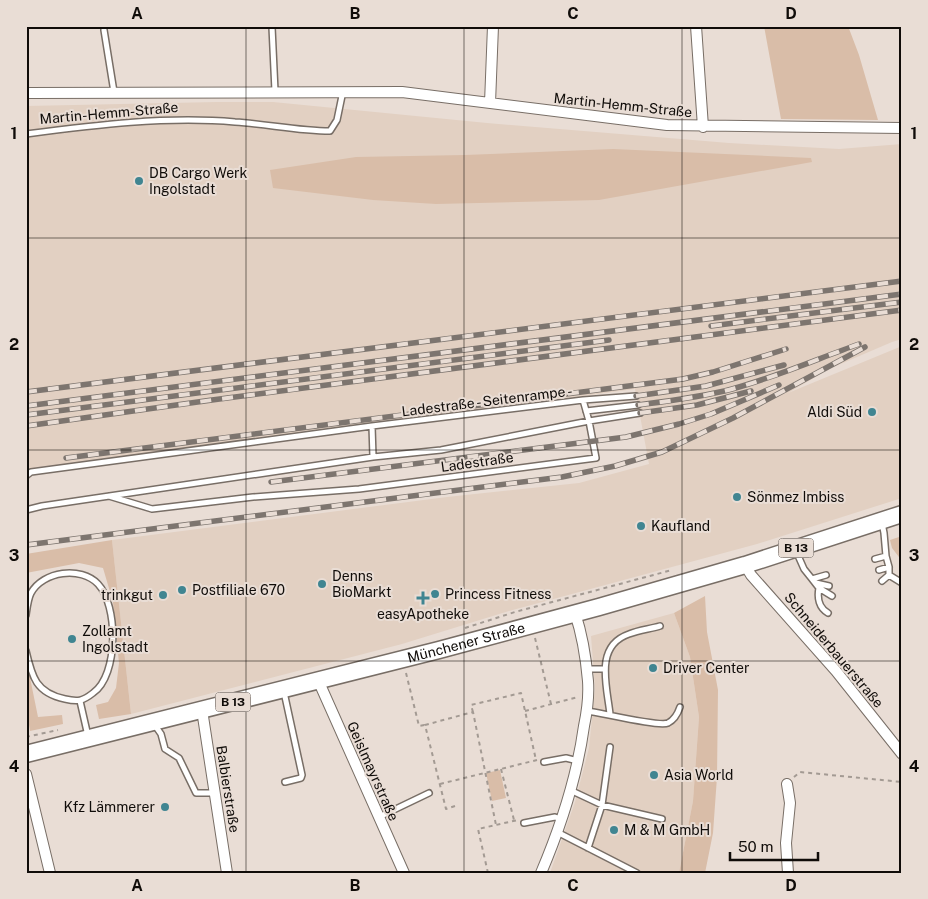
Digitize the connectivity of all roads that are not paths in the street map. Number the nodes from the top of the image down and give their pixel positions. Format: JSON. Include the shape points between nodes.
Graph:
{"nodes":[{"id":1,"x":493,"y":26,"type":"edge"},
{"id":2,"x":696,"y":26,"type":"edge"},
{"id":3,"x":272,"y":27,"type":"edge"},
{"id":4,"x":104,"y":30,"type":"dead end"},
{"id":5,"x":276,"y":91,"type":"junction"},
{"id":6,"x":343,"y":91,"type":"junction"},
{"id":7,"x":114,"y":92,"type":"junction"},
{"id":8,"x":26,"y":93,"type":"edge"},
{"id":9,"x":490,"y":103,"type":"junction"},
{"id":10,"x":703,"y":127,"type":"junction"},
{"id":11,"x":902,"y":128,"type":"edge"},
{"id":12,"x":26,"y":134,"type":"edge"},
{"id":13,"x":636,"y":396,"type":"dead end"},
{"id":14,"x":583,"y":400,"type":"junction"},
{"id":15,"x":638,"y":405,"type":"dead end"},
{"id":16,"x":586,"y":411,"type":"junction"},
{"id":17,"x":640,"y":413,"type":"dead end"},
{"id":18,"x":589,"y":421,"type":"junction"},
{"id":19,"x":372,"y":426,"type":"junction"},
{"id":20,"x":373,"y":457,"type":"junction"},
{"id":21,"x":26,"y":476,"type":"edge"},
{"id":22,"x":109,"y":496,"type":"junction"},
{"id":23,"x":26,"y":510,"type":"edge"},
{"id":24,"x":902,"y":514,"type":"edge"},
{"id":25,"x":881,"y":521,"type":"junction"},
{"id":26,"x":795,"y":548,"type":"junction"},
{"id":27,"x":886,"y":556,"type":"junction"},
{"id":28,"x":875,"y":559,"type":"dead end"},
{"id":29,"x":745,"y":564,"type":"junction"},
{"id":30,"x":889,"y":567,"type":"junction"},
{"id":31,"x":879,"y":570,"type":"dead end"},
{"id":32,"x":826,"y":575,"type":"dead end"},
{"id":33,"x":889,"y":575,"type":"junction"},
{"id":34,"x":882,"y":581,"type":"dead end"},
{"id":35,"x":815,"y":583,"type":"junction"},
{"id":36,"x":902,"y":583,"type":"edge"},
{"id":37,"x":829,"y":586,"type":"dead end"},
{"id":38,"x":832,"y":596,"type":"dead end"},
{"id":39,"x":574,"y":613,"type":"junction"},
{"id":40,"x":828,"y":613,"type":"dead end"},
{"id":41,"x":26,"y":615,"type":"edge"},
{"id":42,"x":660,"y":626,"type":"dead end"},
{"id":43,"x":26,"y":651,"type":"edge"},
{"id":44,"x":586,"y":669,"type":"junction"},
{"id":45,"x":605,"y":669,"type":"junction"},
{"id":46,"x":318,"y":680,"type":"junction"},
{"id":47,"x":284,"y":689,"type":"junction"},
{"id":48,"x":80,"y":701,"type":"junction"},
{"id":49,"x":680,"y":708,"type":"dead end"},
{"id":50,"x":202,"y":710,"type":"junction"},
{"id":51,"x":587,"y":711,"type":"junction"},
{"id":52,"x":610,"y":714,"type":"junction"},
{"id":53,"x":153,"y":722,"type":"junction"},
{"id":54,"x":89,"y":739,"type":"junction"},
{"id":55,"x":610,"y":747,"type":"dead end"},
{"id":56,"x":26,"y":754,"type":"edge"},
{"id":57,"x":902,"y":754,"type":"edge"},
{"id":58,"x":578,"y":761,"type":"junction"},
{"id":59,"x":544,"y":762,"type":"road end"},
{"id":60,"x":26,"y":774,"type":"edge"},
{"id":61,"x":285,"y":782,"type":"dead end"},
{"id":62,"x":787,"y":784,"type":"road end"},
{"id":63,"x":570,"y":790,"type":"junction"},
{"id":64,"x":215,"y":793,"type":"junction"},
{"id":65,"x":429,"y":794,"type":"dead end"},
{"id":66,"x":602,"y":805,"type":"junction"},
{"id":67,"x":379,"y":817,"type":"junction"},
{"id":68,"x":662,"y":819,"type":"dead end"},
{"id":69,"x":562,"y":820,"type":"junction"},
{"id":70,"x":524,"y":823,"type":"road end"},
{"id":71,"x":557,"y":832,"type":"junction"},
{"id":72,"x":588,"y":848,"type":"junction"},
{"id":73,"x":50,"y":873,"type":"edge"},
{"id":74,"x":227,"y":873,"type":"edge"},
{"id":75,"x":404,"y":873,"type":"edge"},
{"id":76,"x":541,"y":873,"type":"edge"},
{"id":77,"x":637,"y":873,"type":"edge"},
{"id":78,"x":788,"y":873,"type":"edge"}],
"edges":[{"from":1,"to":9,"type":"street"},
{"from":2,"to":10,"type":"street"},
{"from":3,"to":5,"type":"lane"},
{"from":4,"to":7,"type":"lane"},
{"from":5,"to":6,"type":"street","name":"Martin-Hemm-Straße"},
{"from":5,"to":7,"type":"street","name":"Martin-Hemm-Straße"},
{"from":6,"to":9,"type":"street","name":"Martin-Hemm-Straße","via":[[402,92]]},
{"from":6,"to":12,"type":"lane","name":"Martin-Hemm-Straße","via":[[337,120],[330,131],[235,122],[164,120]]},
{"from":7,"to":8,"type":"street","name":"Martin-Hemm-Straße"},
{"from":9,"to":10,"type":"street","name":"Martin-Hemm-Straße","via":[[649,124]]},
{"from":10,"to":11,"type":"street","name":"Martin-Hemm-Straße"},
{"from":13,"to":14,"type":"lane"},
{"from":14,"to":16,"type":"lane","name":"Ladestraße - Seitenrampe -"},
{"from":14,"to":19,"type":"lane","name":"Ladestraße - Seitenrampe -"},
{"from":15,"to":16,"type":"lane"},
{"from":16,"to":18,"type":"lane","name":"Ladestraße - Seitenrampe -"},
{"from":17,"to":18,"type":"lane"},
{"from":18,"to":20,"type":"lane","name":"Ladestraße","via":[[441,450]]},
{"from":18,"to":22,"type":"lane","name":"Ladestraße","via":[[596,458],[359,489],[152,509]]},
{"from":19,"to":20,"type":"lane"},
{"from":19,"to":21,"type":"lane","via":[[31,472]]},
{"from":20,"to":22,"type":"lane","name":"Ladestraße"},
{"from":22,"to":23,"type":"lane","name":"Ladestraße"},
{"from":24,"to":25,"type":"main road","name":"Münchener Straße","number":"B 13"},
{"from":25,"to":26,"type":"main road","name":"Münchener Straße","number":"B 13"},
{"from":25,"to":27,"type":"lane"},
{"from":26,"to":29,"type":"main road","name":"Münchener Straße","number":"B 13"},
{"from":26,"to":35,"type":"lane","via":[[804,569]]},
{"from":27,"to":28,"type":"lane"},
{"from":27,"to":30,"type":"lane"},
{"from":29,"to":39,"type":"main road","name":"Münchener Straße","number":"B 13"},
{"from":29,"to":57,"type":"street","name":"Schneiderbauerstraße"},
{"from":30,"to":31,"type":"lane"},
{"from":30,"to":33,"type":"lane"},
{"from":32,"to":35,"type":"lane"},
{"from":33,"to":34,"type":"lane"},
{"from":33,"to":36,"type":"lane"},
{"from":35,"to":37,"type":"lane"},
{"from":35,"to":38,"type":"lane"},
{"from":35,"to":40,"type":"lane","via":[[820,605]]},
{"from":39,"to":44,"type":"street"},
{"from":39,"to":46,"type":"main road","name":"Münchener Straße","number":"B 13"},
{"from":41,"to":48,"type":"lane","via":[[30,594],[47,578],[76,574],[90,577],[99,585],[110,614],[112,654],[106,677],[96,692]]},
{"from":42,"to":45,"type":"lane","via":[[627,634],[615,643],[606,657]]},
{"from":43,"to":48,"type":"lane","via":[[38,686],[58,698]]},
{"from":44,"to":45,"type":"lane"},
{"from":44,"to":51,"type":"street"},
{"from":45,"to":52,"type":"lane"},
{"from":46,"to":47,"type":"main road","name":"Münchener Straße","number":"B 13"},
{"from":46,"to":67,"type":"street","name":"Geislmayrstraße"},
{"from":47,"to":50,"type":"main road","name":"Münchener Straße","number":"B 13"},
{"from":47,"to":61,"type":"lane","via":[[302,775]]},
{"from":48,"to":54,"type":"lane"},
{"from":49,"to":52,"type":"lane","via":[[668,723],[654,724]]},
{"from":50,"to":53,"type":"main road","name":"Münchener Straße","number":"B 13"},
{"from":50,"to":64,"type":"street","name":"Balbierstraße"},
{"from":51,"to":52,"type":"lane"},
{"from":51,"to":58,"type":"street"},
{"from":53,"to":54,"type":"main road","name":"Münchener Straße","number":"B 13"},
{"from":53,"to":64,"type":"lane","via":[[165,749],[179,758],[196,793]]},
{"from":54,"to":56,"type":"main road","name":"Münchener Straße","number":"B 13"},
{"from":55,"to":66,"type":"lane"},
{"from":58,"to":59,"type":"lane","via":[[566,758]]},
{"from":58,"to":63,"type":"street"},
{"from":60,"to":73,"type":"street"},
{"from":62,"to":78,"type":"street","via":[[790,804],[786,843]]},
{"from":63,"to":66,"type":"lane"},
{"from":63,"to":69,"type":"street"},
{"from":64,"to":74,"type":"street","name":"Balbierstraße"},
{"from":65,"to":67,"type":"lane"},
{"from":66,"to":68,"type":"lane"},
{"from":66,"to":72,"type":"lane"},
{"from":67,"to":75,"type":"street","name":"Geislmayrstraße"},
{"from":69,"to":70,"type":"lane","via":[[555,817]]},
{"from":69,"to":71,"type":"street"},
{"from":71,"to":72,"type":"lane"},
{"from":71,"to":76,"type":"street"},
{"from":72,"to":77,"type":"lane"}]}
